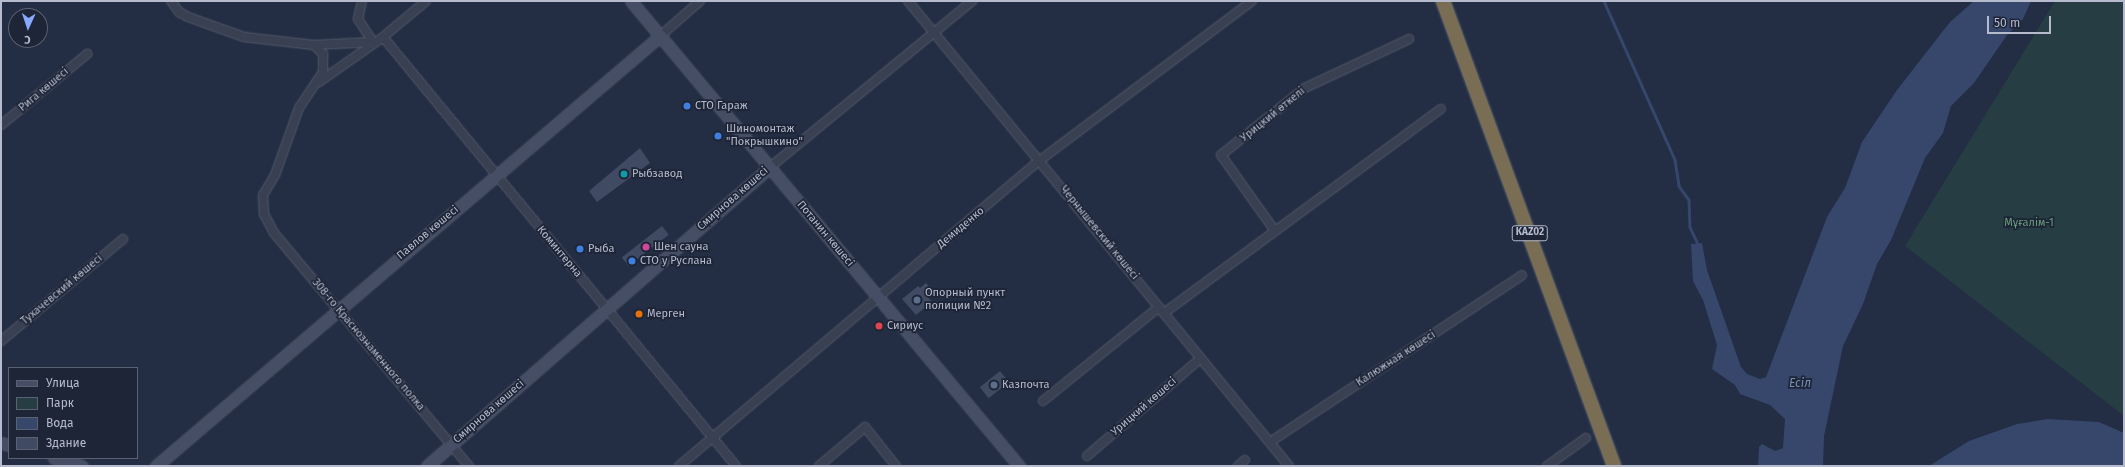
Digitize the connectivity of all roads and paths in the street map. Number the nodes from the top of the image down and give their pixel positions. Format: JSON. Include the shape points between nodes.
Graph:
{"nodes":[{"id":1,"x":171,"y":1,"type":"edge"},
{"id":2,"x":362,"y":1,"type":"edge"},
{"id":3,"x":426,"y":1,"type":"edge"},
{"id":4,"x":631,"y":1,"type":"edge"},
{"id":5,"x":700,"y":1,"type":"edge"},
{"id":6,"x":908,"y":1,"type":"edge"},
{"id":7,"x":972,"y":1,"type":"edge"},
{"id":8,"x":1252,"y":1,"type":"edge"},
{"id":9,"x":1443,"y":1,"type":"edge"},
{"id":10,"x":934,"y":32,"type":"junction"},
{"id":11,"x":660,"y":36,"type":"junction"},
{"id":12,"x":383,"y":37,"type":"junction"},
{"id":13,"x":1410,"y":39,"type":"dead end"},
{"id":14,"x":373,"y":42,"type":"junction"},
{"id":15,"x":314,"y":44,"type":"junction"},
{"id":16,"x":87,"y":54,"type":"dead end"},
{"id":17,"x":318,"y":83,"type":"junction"},
{"id":18,"x":1441,"y":109,"type":"dead end"},
{"id":19,"x":1,"y":125,"type":"edge"},
{"id":20,"x":1040,"y":161,"type":"junction"},
{"id":21,"x":769,"y":168,"type":"junction"},
{"id":22,"x":496,"y":176,"type":"junction"},
{"id":23,"x":1275,"y":231,"type":"junction"},
{"id":24,"x":123,"y":238,"type":"dead end"},
{"id":25,"x":1522,"y":275,"type":"dead end"},
{"id":26,"x":878,"y":297,"type":"junction"},
{"id":27,"x":338,"y":309,"type":"junction"},
{"id":28,"x":607,"y":309,"type":"junction"},
{"id":29,"x":1162,"y":310,"type":"junction"},
{"id":30,"x":1,"y":341,"type":"edge"},
{"id":31,"x":1201,"y":358,"type":"junction"},
{"id":32,"x":1043,"y":401,"type":"dead end"},
{"id":33,"x":713,"y":437,"type":"junction"},
{"id":34,"x":1586,"y":438,"type":"dead end"},
{"id":35,"x":1270,"y":442,"type":"junction"},
{"id":36,"x":451,"y":445,"type":"junction"},
{"id":37,"x":1087,"y":456,"type":"dead end"},
{"id":38,"x":167,"y":457,"type":"junction"},
{"id":39,"x":58,"y":459,"type":"edge"},
{"id":40,"x":1245,"y":460,"type":"dead end"},
{"id":41,"x":82,"y":466,"type":"edge"},
{"id":42,"x":156,"y":466,"type":"edge"},
{"id":43,"x":160,"y":466,"type":"edge"},
{"id":44,"x":427,"y":466,"type":"edge"},
{"id":45,"x":469,"y":466,"type":"edge"},
{"id":46,"x":679,"y":466,"type":"edge"},
{"id":47,"x":736,"y":466,"type":"edge"},
{"id":48,"x":819,"y":466,"type":"edge"},
{"id":49,"x":896,"y":466,"type":"edge"},
{"id":50,"x":1019,"y":466,"type":"edge"},
{"id":51,"x":1238,"y":466,"type":"edge"},
{"id":52,"x":1289,"y":466,"type":"edge"},
{"id":53,"x":1547,"y":466,"type":"edge"},
{"id":54,"x":1614,"y":466,"type":"edge"}],
"edges":[{"from":1,"to":15,"type":"street","via":[[183,15],[230,33]]},
{"from":2,"to":14,"type":"street","via":[[358,19]]},
{"from":3,"to":12,"type":"street"},
{"from":4,"to":11,"type":"street","name":"Потанин көшесі"},
{"from":5,"to":11,"type":"street","name":"Павлов көшесі"},
{"from":6,"to":10,"type":"street","name":"Чернышевский көшесі"},
{"from":7,"to":10,"type":"street","name":"Смирнова көшесі"},
{"from":8,"to":20,"type":"street","name":"Демиденко"},
{"from":9,"to":54,"type":"highway","number":"KAZ02"},
{"from":10,"to":20,"type":"street","name":"Чернышевский көшесі"},
{"from":10,"to":21,"type":"street","name":"Смирнова көшесі"},
{"from":11,"to":21,"type":"street","name":"Потанин көшесі"},
{"from":11,"to":22,"type":"street","name":"Павлов көшесі"},
{"from":12,"to":14,"type":"street"},
{"from":12,"to":22,"type":"street","name":"Коминтерна"},
{"from":13,"to":23,"type":"street","name":"Урицкий өткелі","via":[[1305,88],[1221,155]]},
{"from":14,"to":15,"type":"street"},
{"from":14,"to":17,"type":"street"},
{"from":15,"to":17,"type":"street","via":[[324,60]]},
{"from":16,"to":19,"type":"street","name":"Рига көшесі"},
{"from":17,"to":27,"type":"street","name":"308-го Краснознаменного полка","via":[[299,108],[275,175],[263,195],[262,204],[268,223]]},
{"from":18,"to":23,"type":"street"},
{"from":20,"to":26,"type":"street","name":"Демиденко"},
{"from":20,"to":29,"type":"street","name":"Чернышевский көшесі"},
{"from":21,"to":26,"type":"street","name":"Потанин көшесі"},
{"from":21,"to":28,"type":"street","name":"Смирнова көшесі"},
{"from":22,"to":27,"type":"street","name":"Павлов көшесі"},
{"from":22,"to":28,"type":"street","name":"Коминтерна"},
{"from":23,"to":29,"type":"street"},
{"from":24,"to":30,"type":"street","name":"Тухачевский көшесі"},
{"from":25,"to":35,"type":"street","name":"Калюжная көшесі"},
{"from":26,"to":33,"type":"street","name":"Демиденко"},
{"from":26,"to":50,"type":"street","name":"Потанин көшесі"},
{"from":27,"to":36,"type":"street","name":"308-го Краснознаменного полка"},
{"from":27,"to":38,"type":"street","name":"Павлов көшесі"},
{"from":28,"to":33,"type":"street","name":"Коминтерна"},
{"from":28,"to":36,"type":"street","name":"Смирнова көшесі"},
{"from":29,"to":31,"type":"street","name":"Чернышевский көшесі"},
{"from":29,"to":32,"type":"street"},
{"from":31,"to":35,"type":"street","name":"Чернышевский көшесі"},
{"from":31,"to":37,"type":"street","name":"Урицкий көшесі"},
{"from":33,"to":46,"type":"street","name":"Демиденко"},
{"from":33,"to":47,"type":"street","name":"Коминтерна"},
{"from":34,"to":53,"type":"street"},
{"from":35,"to":52,"type":"street","name":"Чернышевский көшесі"},
{"from":36,"to":44,"type":"street","name":"Смирнова көшесі"},
{"from":36,"to":45,"type":"street","name":"308-го Краснознаменного полка"},
{"from":38,"to":42,"type":"street","name":"Павлов көшесі"},
{"from":38,"to":43,"type":"street"},
{"from":39,"to":41,"type":"street"},
{"from":40,"to":51,"type":"street"},
{"from":48,"to":49,"type":"street","via":[[865,427]]}]}
